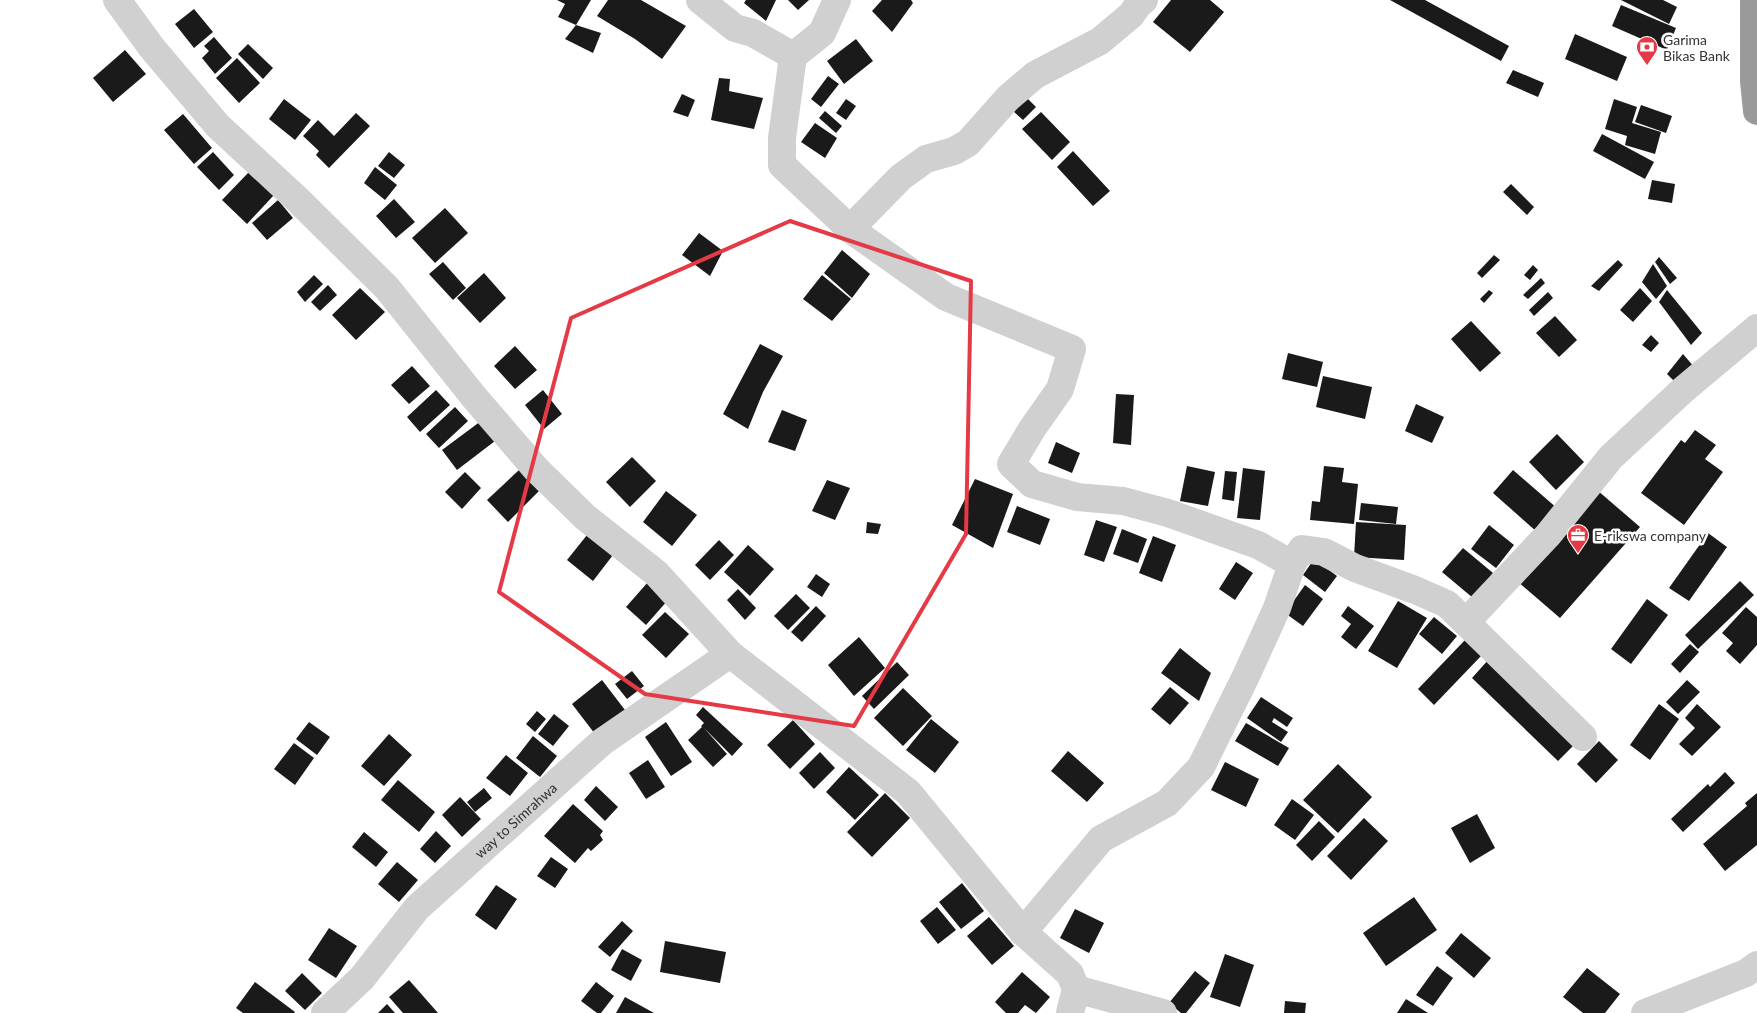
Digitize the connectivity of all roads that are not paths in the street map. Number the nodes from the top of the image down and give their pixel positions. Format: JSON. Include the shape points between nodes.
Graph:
{"nodes":[{"id":1,"x":117,"y":0,"type":"edge"},
{"id":2,"x":700,"y":0,"type":"edge"},
{"id":3,"x":837,"y":0,"type":"edge"},
{"id":4,"x":1754,"y":0,"type":"edge"},
{"id":5,"x":1137,"y":2,"type":"edge"},
{"id":6,"x":793,"y":56,"type":"junction"},
{"id":7,"x":1757,"y":111,"type":"edge"},
{"id":8,"x":850,"y":228,"type":"junction"},
{"id":9,"x":1757,"y":328,"type":"edge"},
{"id":10,"x":1292,"y":564,"type":"junction"},
{"id":11,"x":1466,"y":622,"type":"junction"},
{"id":12,"x":730,"y":654,"type":"junction"},
{"id":13,"x":1582,"y":737,"type":"dead end"},
{"id":14,"x":1023,"y":932,"type":"junction"},
{"id":15,"x":1757,"y":965,"type":"edge"},
{"id":16,"x":1073,"y":1001,"type":"edge"},
{"id":17,"x":325,"y":1013,"type":"edge"},
{"id":18,"x":1163,"y":1013,"type":"edge"},
{"id":19,"x":1645,"y":1013,"type":"edge"}],
"edges":[{"from":1,"to":12,"type":"street","via":[[152,48],[218,126],[387,288],[536,469],[585,517],[656,573]]},
{"from":2,"to":6,"type":"street","via":[[735,28],[753,33]]},
{"from":3,"to":6,"type":"street","via":[[822,33]]},
{"from":4,"to":7,"type":"highway"},
{"from":5,"to":8,"type":"street","via":[[1131,15],[1100,42],[1035,75],[1008,98],[968,143],[926,159],[902,177]]},
{"from":6,"to":8,"type":"street","via":[[782,138],[782,165]]},
{"from":8,"to":10,"type":"street","via":[[946,297],[1072,349],[1060,389],[1011,464],[1032,484],[1077,497],[1123,501],[1168,513],[1258,545]]},
{"from":9,"to":11,"type":"street","via":[[1683,390],[1611,457],[1548,535]]},
{"from":10,"to":11,"type":"street","via":[[1302,549],[1324,552],[1355,568],[1447,604]]},
{"from":10,"to":14,"type":"street","via":[[1277,608],[1201,767],[1167,804],[1101,839]]},
{"from":11,"to":13,"type":"street"},
{"from":12,"to":14,"type":"street","via":[[908,792]]},
{"from":12,"to":17,"type":"street","name":"way to Simrahwa","via":[[594,749],[417,908],[362,978]]},
{"from":14,"to":16,"type":"street","via":[[1070,974]]},
{"from":15,"to":19,"type":"street","via":[[1746,973]]},
{"from":16,"to":18,"type":"street"}]}
